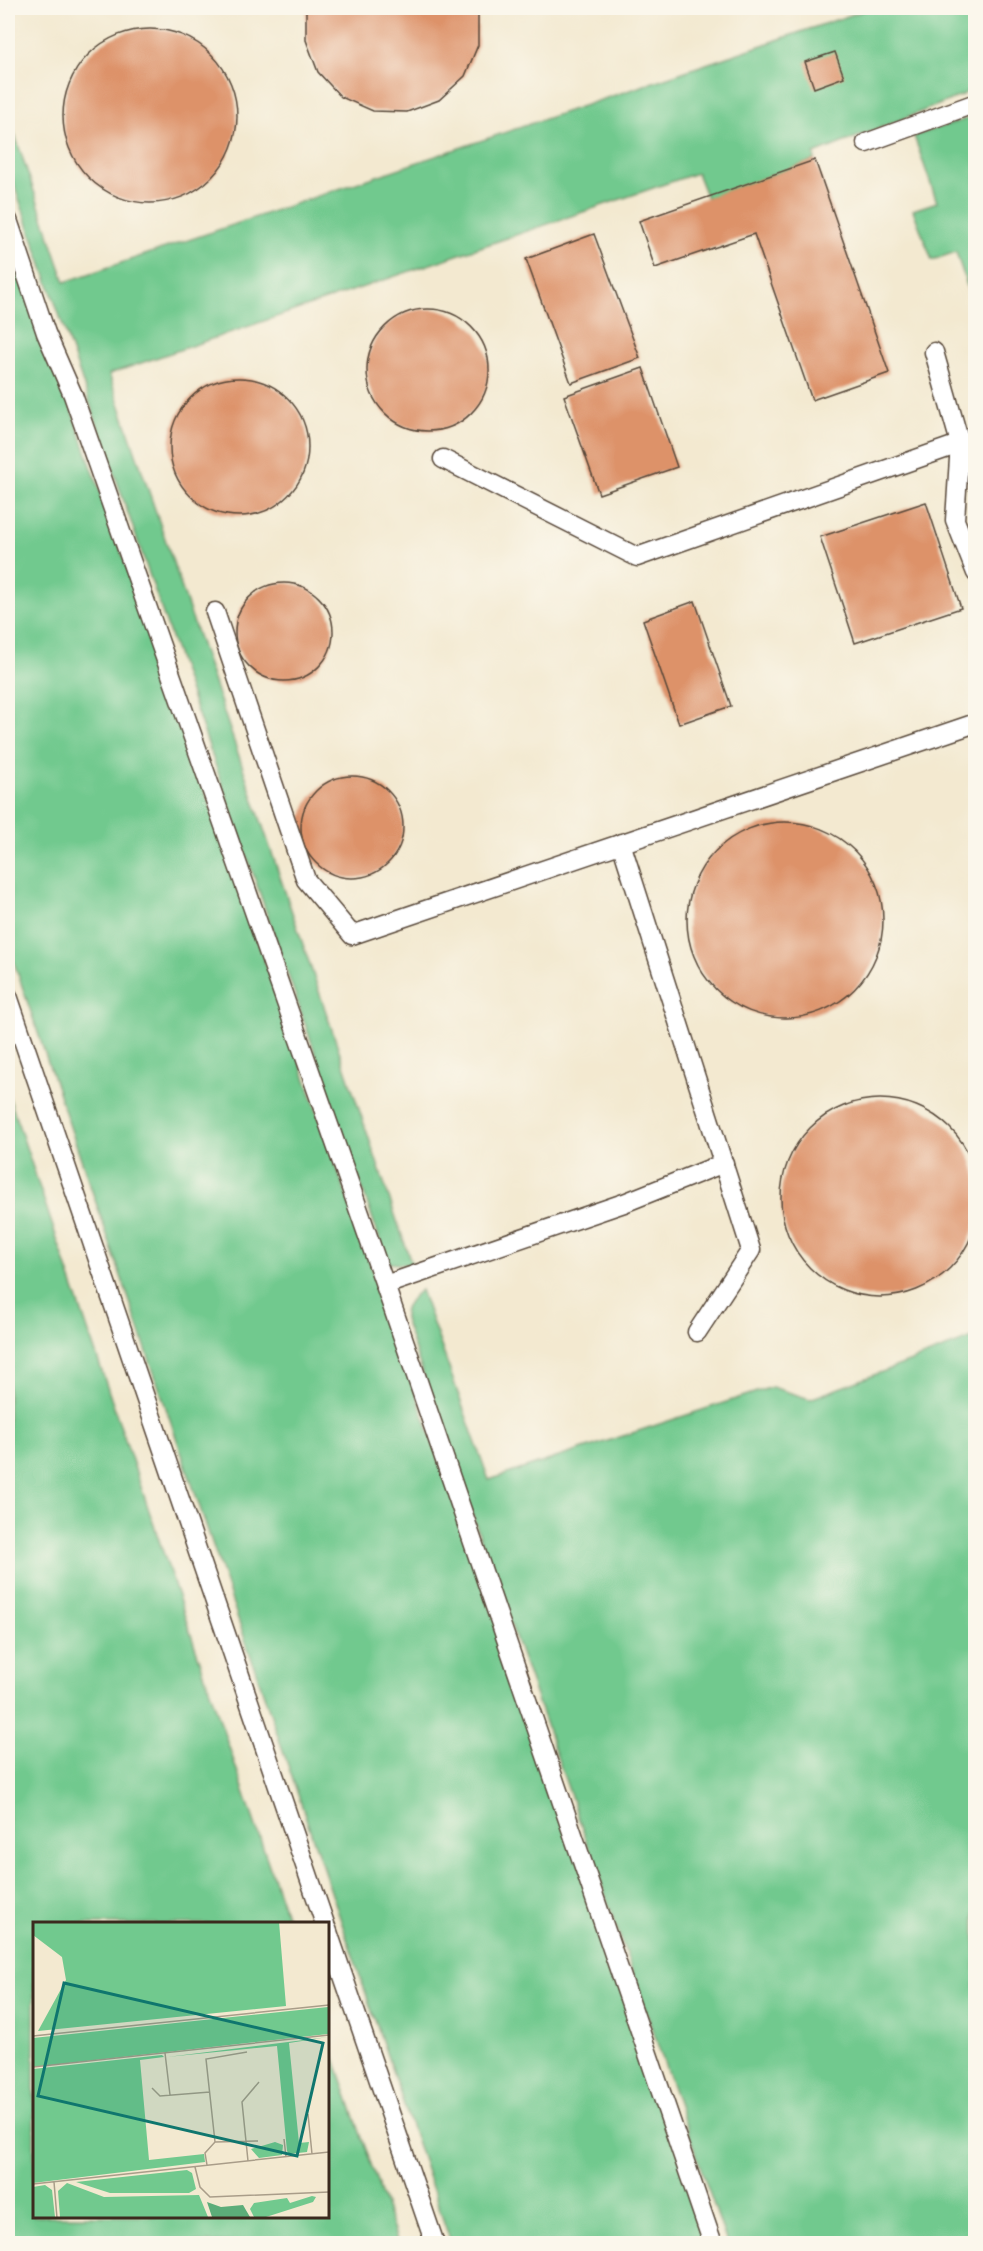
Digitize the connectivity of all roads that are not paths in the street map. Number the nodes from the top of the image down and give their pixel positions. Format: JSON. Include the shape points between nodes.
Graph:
{"nodes":[{"id":1,"x":975,"y":103,"type":"edge"},
{"id":2,"x":866,"y":143,"type":"dead end"},
{"id":3,"x":8,"y":220,"type":"edge"},
{"id":4,"x":934,"y":352,"type":"dead end"},
{"id":5,"x":968,"y":441,"type":"edge"},
{"id":6,"x":443,"y":459,"type":"dead end"},
{"id":7,"x":975,"y":573,"type":"edge"},
{"id":8,"x":215,"y":612,"type":"dead end"},
{"id":9,"x":975,"y":723,"type":"edge"},
{"id":10,"x":621,"y":843,"type":"junction"},
{"id":11,"x":8,"y":996,"type":"edge"},
{"id":12,"x":724,"y":1163,"type":"junction"},
{"id":13,"x":385,"y":1285,"type":"junction"},
{"id":14,"x":697,"y":1332,"type":"dead end"},
{"id":15,"x":324,"y":1922,"type":"edge"},
{"id":16,"x":328,"y":1932,"type":"edge"},
{"id":17,"x":435,"y":2244,"type":"edge"},
{"id":18,"x":713,"y":2244,"type":"edge"}],
"edges":[{"from":1,"to":2,"type":"lane"},
{"from":3,"to":13,"type":"lane"},
{"from":4,"to":5,"type":"lane"},
{"from":5,"to":6,"type":"lane","via":[[637,557]]},
{"from":5,"to":7,"type":"lane","via":[[955,520]]},
{"from":8,"to":10,"type":"lane","via":[[306,880],[352,935]]},
{"from":9,"to":10,"type":"lane"},
{"from":10,"to":12,"type":"lane"},
{"from":11,"to":15,"type":"lane"},
{"from":12,"to":13,"type":"lane","via":[[624,1203]]},
{"from":12,"to":14,"type":"lane","via":[[752,1250]]},
{"from":13,"to":18,"type":"lane"},
{"from":16,"to":17,"type":"lane"}]}
